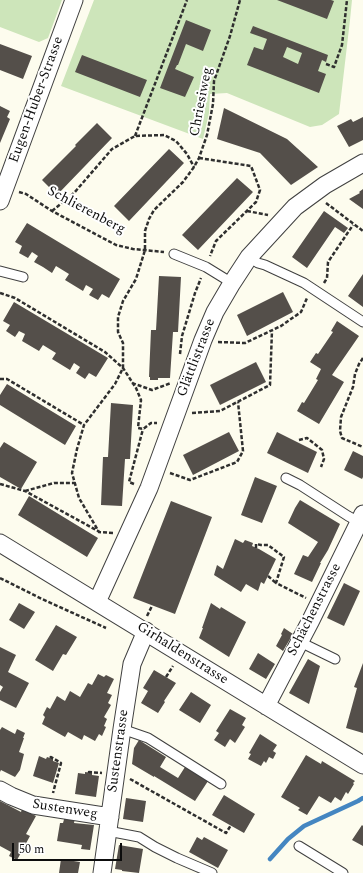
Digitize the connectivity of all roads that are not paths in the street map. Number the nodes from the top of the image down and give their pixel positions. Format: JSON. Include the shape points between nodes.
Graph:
{"nodes":[{"id":1,"x":74,"y":0,"type":"edge"},
{"id":2,"x":363,"y":163,"type":"edge"},
{"id":3,"x":0,"y":201,"type":"edge"},
{"id":4,"x":174,"y":254,"type":"road end"},
{"id":5,"x":249,"y":256,"type":"junction"},
{"id":6,"x":0,"y":271,"type":"edge"},
{"id":7,"x":23,"y":276,"type":"dead end"},
{"id":8,"x":232,"y":283,"type":"junction"},
{"id":9,"x":363,"y":322,"type":"edge"},
{"id":10,"x":286,"y":478,"type":"dead end"},
{"id":11,"x":362,"y":520,"type":"edge"},
{"id":12,"x":0,"y":543,"type":"edge"},
{"id":13,"x":98,"y":602,"type":"junction"},
{"id":14,"x":146,"y":631,"type":"junction"},
{"id":15,"x":300,"y":642,"type":"junction"},
{"id":16,"x":335,"y":659,"type":"dead end"},
{"id":17,"x":266,"y":706,"type":"junction"},
{"id":18,"x":122,"y":729,"type":"junction"},
{"id":19,"x":363,"y":765,"type":"edge"},
{"id":20,"x":221,"y":784,"type":"dead end"},
{"id":21,"x":0,"y":790,"type":"edge"},
{"id":22,"x":109,"y":824,"type":"junction"},
{"id":23,"x":299,"y":846,"type":"dead end"},
{"id":24,"x":102,"y":873,"type":"edge"},
{"id":25,"x":212,"y":873,"type":"edge"},
{"id":26,"x":343,"y":873,"type":"edge"}],
"edges":[{"from":1,"to":3,"type":"street","name":"Eugen-Huber-Strasse"},
{"from":2,"to":5,"type":"street","name":"Glättlistrasse","via":[[324,185],[295,207]]},
{"from":4,"to":8,"type":"lane","via":[[206,267]]},
{"from":5,"to":8,"type":"street","name":"Glättlistrasse"},
{"from":5,"to":9,"type":"lane","via":[[258,263],[304,283]]},
{"from":6,"to":7,"type":"lane"},
{"from":8,"to":13,"type":"street","name":"Glättlistrasse","via":[[215,312],[203,340],[149,488]]},
{"from":10,"to":11,"type":"lane","via":[[348,516]]},
{"from":11,"to":15,"type":"street","name":"Schächenstrasse"},
{"from":12,"to":13,"type":"street","name":"Girhaldenstrasse"},
{"from":13,"to":14,"type":"street","name":"Girhaldenstrasse"},
{"from":14,"to":17,"type":"street","name":"Girhaldenstrasse"},
{"from":14,"to":18,"type":"street","name":"Sustenstrasse","via":[[132,664]]},
{"from":15,"to":16,"type":"lane"},
{"from":15,"to":17,"type":"street","name":"Schächenstrasse"},
{"from":17,"to":19,"type":"street","name":"Girhaldenstrasse"},
{"from":18,"to":20,"type":"lane","via":[[148,738]]},
{"from":18,"to":22,"type":"street","name":"Sustenstrasse","via":[[108,772]]},
{"from":21,"to":22,"type":"street","name":"Sustenweg","via":[[28,804]]},
{"from":22,"to":24,"type":"street","name":"Sustenstrasse"},
{"from":22,"to":25,"type":"lane"},
{"from":23,"to":26,"type":"lane"}]}
